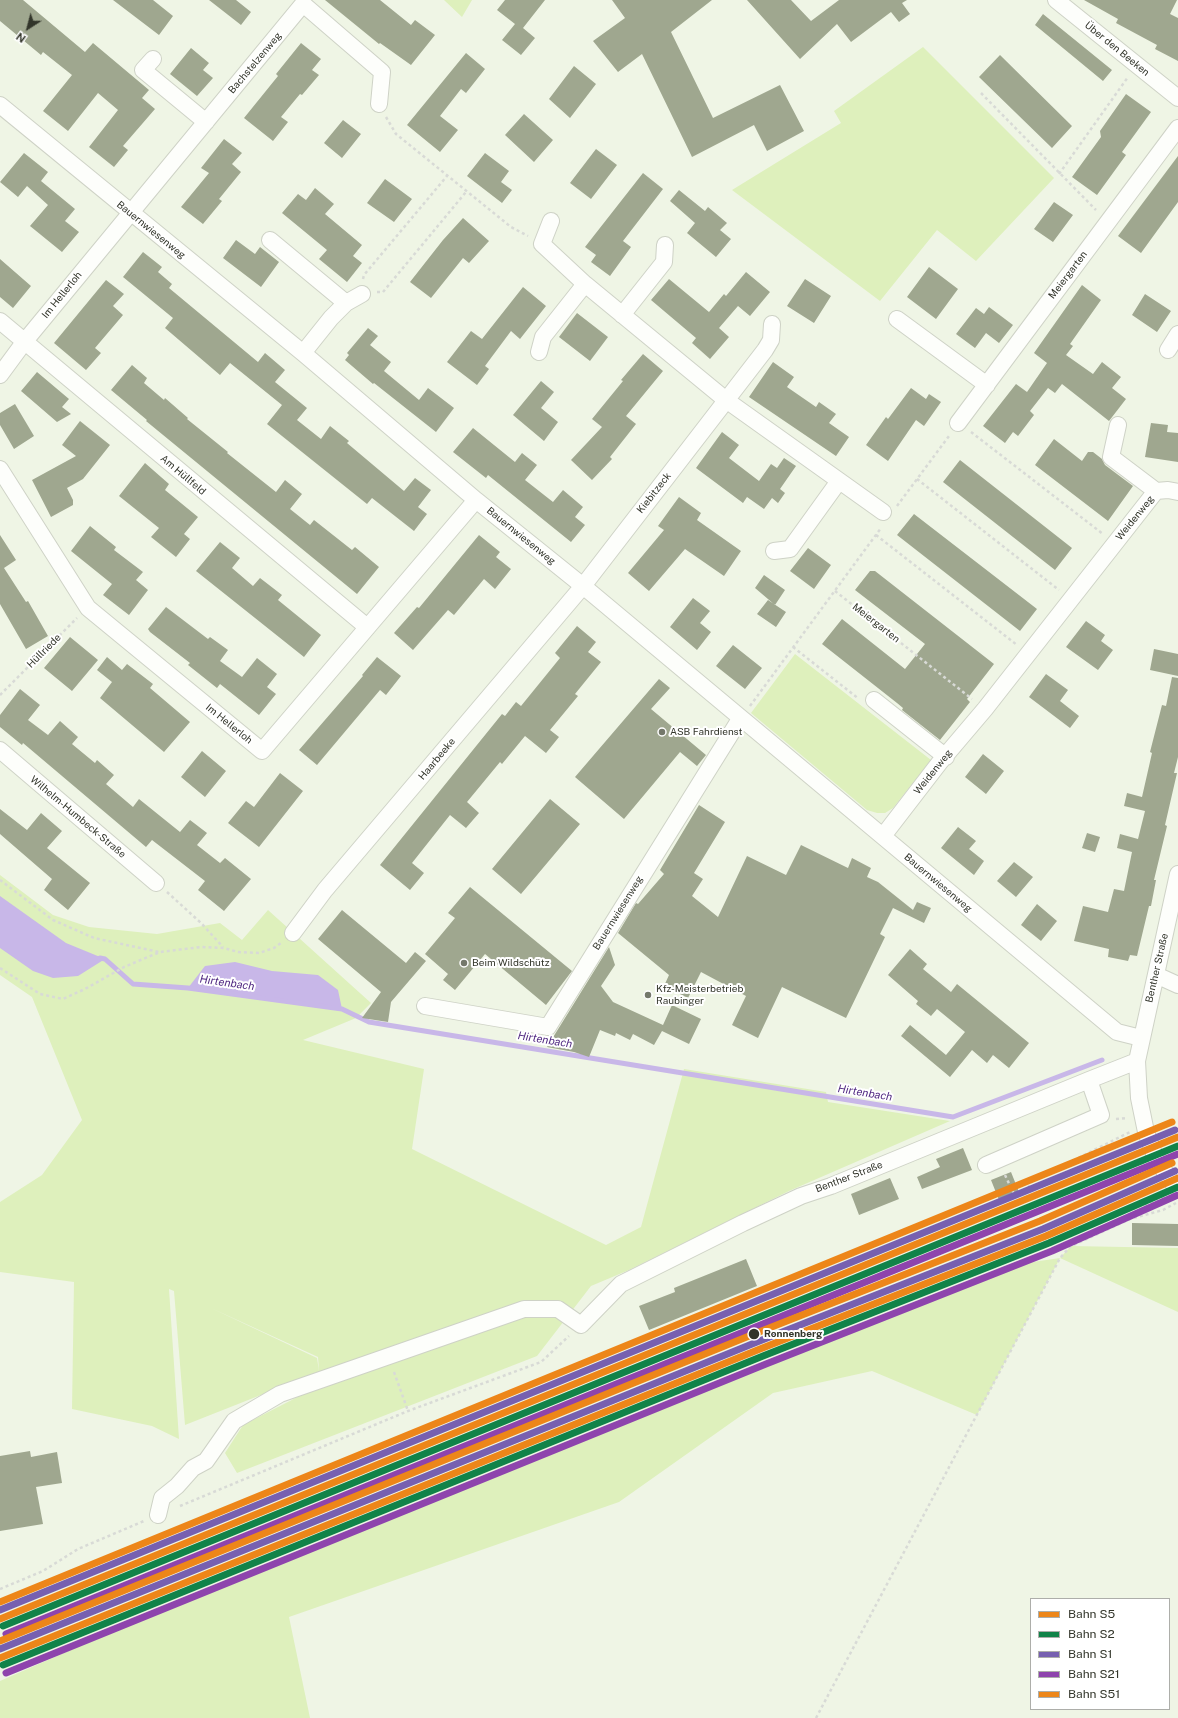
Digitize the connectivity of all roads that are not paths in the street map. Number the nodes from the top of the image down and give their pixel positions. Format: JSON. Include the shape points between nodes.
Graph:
{"nodes":[{"id":1,"x":1056,"y":0,"type":"edge"},
{"id":2,"x":301,"y":2,"type":"edge"},
{"id":3,"x":153,"y":59,"type":"dead end"},
{"id":4,"x":1178,"y":98,"type":"edge"},
{"id":5,"x":379,"y":104,"type":"road end"},
{"id":6,"x":0,"y":105,"type":"edge"},
{"id":7,"x":206,"y":122,"type":"junction"},
{"id":8,"x":1178,"y":128,"type":"edge"},
{"id":9,"x":128,"y":215,"type":"junction"},
{"id":10,"x":550,"y":220,"type":"dead end"},
{"id":11,"x":270,"y":240,"type":"dead end"},
{"id":12,"x":665,"y":245,"type":"dead end"},
{"id":13,"x":585,"y":284,"type":"junction"},
{"id":14,"x":362,"y":294,"type":"road end"},
{"id":15,"x":346,"y":303,"type":"junction"},
{"id":16,"x":622,"y":315,"type":"junction"},
{"id":17,"x":897,"y":319,"type":"dead end"},
{"id":18,"x":0,"y":321,"type":"edge"},
{"id":19,"x":772,"y":324,"type":"dead end"},
{"id":20,"x":1178,"y":334,"type":"edge"},
{"id":21,"x":25,"y":341,"type":"junction"},
{"id":22,"x":1168,"y":350,"type":"dead end"},
{"id":23,"x":539,"y":352,"type":"dead end"},
{"id":24,"x":303,"y":354,"type":"junction"},
{"id":25,"x":0,"y":375,"type":"edge"},
{"id":26,"x":987,"y":385,"type":"junction"},
{"id":27,"x":726,"y":400,"type":"junction"},
{"id":28,"x":958,"y":423,"type":"road end"},
{"id":29,"x":1118,"y":425,"type":"dead end"},
{"id":30,"x":0,"y":469,"type":"edge"},
{"id":31,"x":839,"y":481,"type":"junction"},
{"id":32,"x":1156,"y":491,"type":"junction"},
{"id":33,"x":1178,"y":492,"type":"edge"},
{"id":34,"x":476,"y":500,"type":"junction"},
{"id":35,"x":887,"y":515,"type":"road end"},
{"id":36,"x":774,"y":551,"type":"dead end"},
{"id":37,"x":582,"y":586,"type":"junction"},
{"id":38,"x":368,"y":627,"type":"junction"},
{"id":39,"x":868,"y":701,"type":"road end"},
{"id":40,"x":740,"y":719,"type":"junction"},
{"id":41,"x":0,"y":750,"type":"edge"},
{"id":42,"x":946,"y":757,"type":"junction"},
{"id":43,"x":883,"y":836,"type":"junction"},
{"id":44,"x":1178,"y":874,"type":"edge"},
{"id":45,"x":156,"y":883,"type":"dead end"},
{"id":46,"x":293,"y":933,"type":"road end"},
{"id":47,"x":1156,"y":975,"type":"junction"},
{"id":48,"x":1178,"y":985,"type":"edge"},
{"id":49,"x":425,"y":1006,"type":"dead end"},
{"id":50,"x":1141,"y":1038,"type":"junction"},
{"id":51,"x":1137,"y":1061,"type":"junction"},
{"id":52,"x":1089,"y":1080,"type":"junction"},
{"id":53,"x":986,"y":1165,"type":"dead end"},
{"id":54,"x":1172,"y":1192,"type":"edge"},
{"id":55,"x":158,"y":1515,"type":"road end"}],
"edges":[{"from":1,"to":4,"type":"street","name":"Über den Beeken"},
{"from":2,"to":5,"type":"street","name":"Bachstelzenweg","via":[[382,72]]},
{"from":2,"to":7,"type":"street","name":"Bachstelzenweg"},
{"from":3,"to":7,"type":"street","via":[[143,70]]},
{"from":6,"to":9,"type":"street","name":"Bauernwiesenweg"},
{"from":7,"to":9,"type":"street","name":"Bachstelzenweg"},
{"from":8,"to":26,"type":"street","name":"Meiergarten"},
{"from":9,"to":21,"type":"street","name":"Im Hellerloh"},
{"from":9,"to":24,"type":"street","name":"Bauernwiesenweg"},
{"from":10,"to":13,"type":"street","via":[[542,244]]},
{"from":11,"to":15,"type":"street"},
{"from":12,"to":16,"type":"street","via":[[664,262]]},
{"from":13,"to":16,"type":"street"},
{"from":13,"to":23,"type":"street","via":[[543,337]]},
{"from":14,"to":15,"type":"street"},
{"from":15,"to":24,"type":"street"},
{"from":16,"to":27,"type":"street"},
{"from":17,"to":26,"type":"street"},
{"from":18,"to":21,"type":"street","name":"Am Hüllfeld"},
{"from":19,"to":27,"type":"street","name":"Kiebitzeck","via":[[771,340]]},
{"from":20,"to":22,"type":"street"},
{"from":21,"to":25,"type":"street","name":"Im Hellerloh"},
{"from":21,"to":38,"type":"street","name":"Am Hüllfeld"},
{"from":24,"to":34,"type":"street","name":"Bauernwiesenweg"},
{"from":26,"to":28,"type":"street","name":"Meiergarten"},
{"from":27,"to":31,"type":"street"},
{"from":27,"to":37,"type":"street","name":"Kiebitzeck"},
{"from":29,"to":32,"type":"street","via":[[1111,457]]},
{"from":30,"to":38,"type":"street","name":"Im Hellerloh","via":[[88,608],[262,751]]},
{"from":31,"to":35,"type":"street"},
{"from":31,"to":36,"type":"street","via":[[790,549]]},
{"from":32,"to":33,"type":"street","name":"Weidenweg"},
{"from":32,"to":42,"type":"street","name":"Weidenweg"},
{"from":34,"to":37,"type":"street","name":"Bauernwiesenweg"},
{"from":34,"to":38,"type":"street","name":"Im Hellerloh"},
{"from":37,"to":40,"type":"street","name":"Bauernwiesenweg"},
{"from":37,"to":46,"type":"street","name":"Haarbeeke","via":[[325,890]]},
{"from":39,"to":42,"type":"street"},
{"from":40,"to":43,"type":"street","name":"Bauernwiesenweg"},
{"from":40,"to":49,"type":"street","name":"Bauernwiesenweg","via":[[548,1027]]},
{"from":41,"to":45,"type":"street","name":"Wilhelm-Humbeck-Straße"},
{"from":42,"to":43,"type":"street","name":"Weidenweg"},
{"from":43,"to":50,"type":"street","name":"Bauernwiesenweg","via":[[1117,1032]]},
{"from":44,"to":47,"type":"street","name":"Benther Straße"},
{"from":47,"to":48,"type":"street"},
{"from":47,"to":50,"type":"street","name":"Benther Straße"},
{"from":50,"to":51,"type":"street","name":"Benther Straße"},
{"from":51,"to":52,"type":"street","name":"Benther Straße"},
{"from":51,"to":54,"type":"street","name":"Benther Straße","via":[[1139,1098],[1146,1132],[1156,1159],[1171,1181]]},
{"from":52,"to":53,"type":"street","via":[[1100,1115]]},
{"from":52,"to":55,"type":"street","name":"Benther Straße","via":[[801,1196],[743,1223],[621,1284],[581,1325],[558,1309],[524,1309],[280,1394],[234,1421],[206,1460],[193,1468],[162,1498]]}]}
